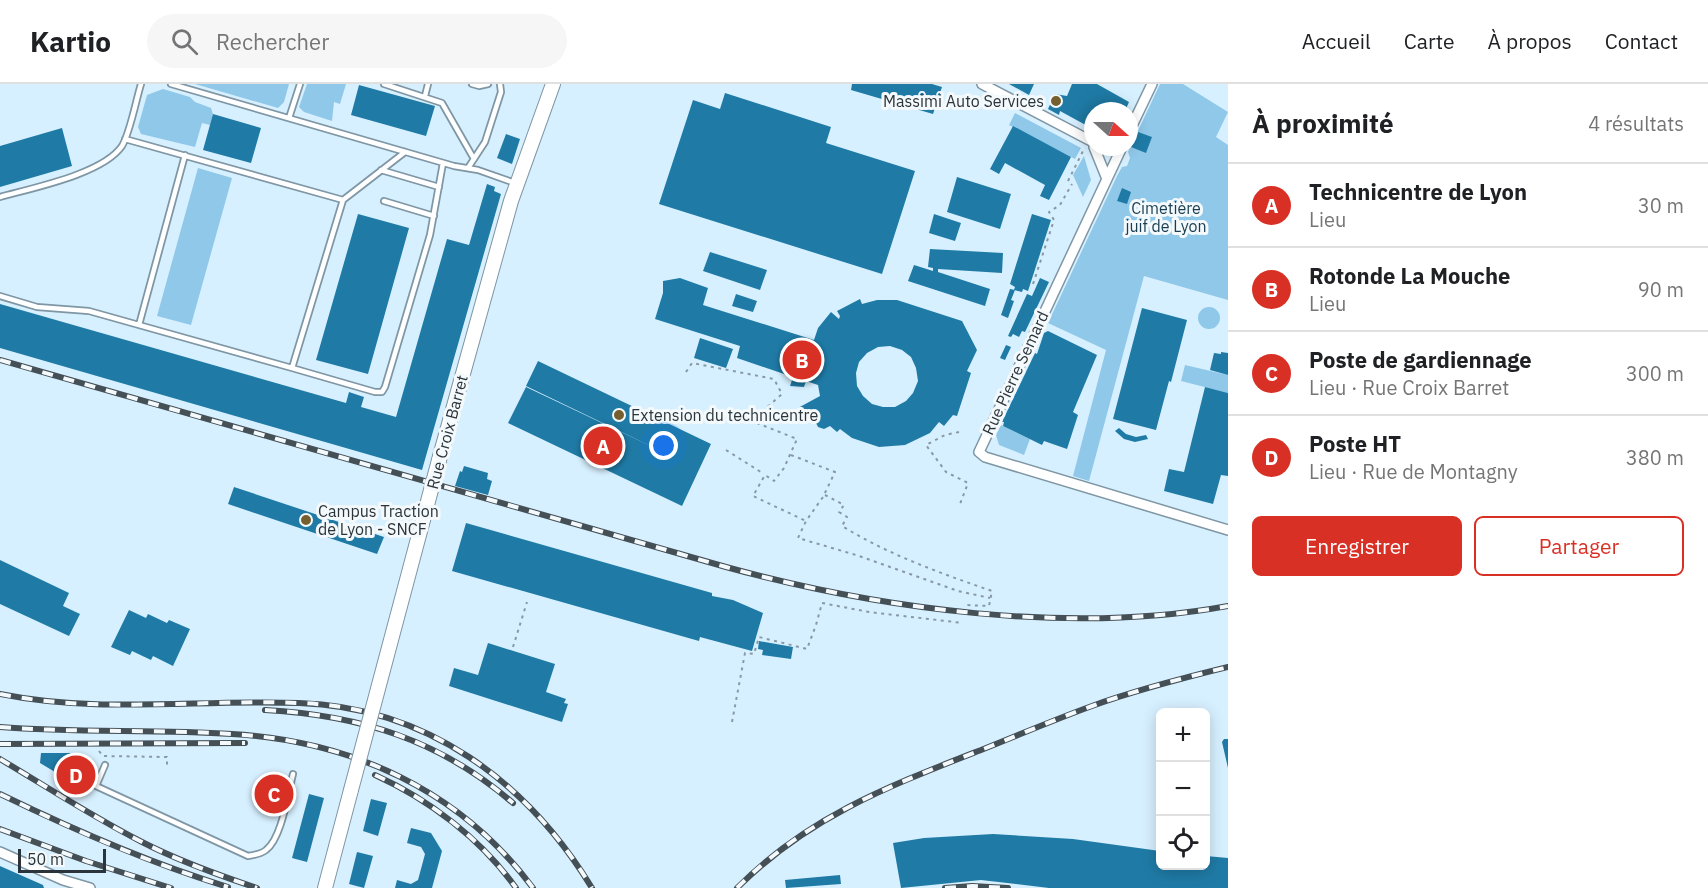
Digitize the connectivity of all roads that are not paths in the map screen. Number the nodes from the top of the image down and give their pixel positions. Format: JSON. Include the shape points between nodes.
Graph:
{"nodes":[{"id":1,"x":141,"y":84,"type":"edge"},
{"id":2,"x":171,"y":84,"type":"edge"},
{"id":3,"x":300,"y":84,"type":"edge"},
{"id":4,"x":384,"y":84,"type":"edge"},
{"id":5,"x":428,"y":84,"type":"edge"},
{"id":6,"x":472,"y":84,"type":"edge"},
{"id":7,"x":488,"y":84,"type":"edge"},
{"id":8,"x":500,"y":84,"type":"edge"},
{"id":9,"x":553,"y":84,"type":"edge"},
{"id":10,"x":982,"y":84,"type":"edge"},
{"id":11,"x":1152,"y":84,"type":"edge"},
{"id":12,"x":425,"y":96,"type":"junction"},
{"id":13,"x":1138,"y":113,"type":"edge"},
{"id":14,"x":290,"y":118,"type":"junction"},
{"id":15,"x":125,"y":139,"type":"junction"},
{"id":16,"x":1084,"y":139,"type":"edge"},
{"id":17,"x":405,"y":152,"type":"junction"},
{"id":18,"x":185,"y":155,"type":"junction"},
{"id":19,"x":1098,"y":156,"type":"edge"},
{"id":20,"x":1118,"y":156,"type":"edge"},
{"id":21,"x":474,"y":159,"type":"junction"},
{"id":22,"x":443,"y":163,"type":"junction"},
{"id":23,"x":468,"y":168,"type":"junction"},
{"id":24,"x":381,"y":170,"type":"junction"},
{"id":25,"x":1107,"y":179,"type":"junction"},
{"id":26,"x":517,"y":184,"type":"junction"},
{"id":27,"x":439,"y":188,"type":"junction"},
{"id":28,"x":0,"y":197,"type":"edge"},
{"id":29,"x":344,"y":200,"type":"junction"},
{"id":30,"x":384,"y":201,"type":"dead end"},
{"id":31,"x":434,"y":216,"type":"junction"},
{"id":32,"x":0,"y":296,"type":"edge"},
{"id":33,"x":138,"y":325,"type":"junction"},
{"id":34,"x":292,"y":368,"type":"junction"},
{"id":35,"x":1228,"y":530,"type":"edge"},
{"id":36,"x":105,"y":765,"type":"dead end"},
{"id":37,"x":293,"y":774,"type":"dead end"},
{"id":38,"x":0,"y":852,"type":"edge"},
{"id":39,"x":61,"y":884,"type":"edge"},
{"id":40,"x":90,"y":888,"type":"edge"},
{"id":41,"x":325,"y":888,"type":"edge"}],
"edges":[{"from":1,"to":15,"type":"lane"},
{"from":2,"to":14,"type":"lane"},
{"from":3,"to":14,"type":"lane"},
{"from":4,"to":12,"type":"lane"},
{"from":5,"to":12,"type":"lane"},
{"from":6,"to":7,"type":"lane"},
{"from":8,"to":21,"type":"lane","via":[[485,142]]},
{"from":9,"to":26,"type":"street","name":"Rue Croix Barret"},
{"from":10,"to":16,"type":"street"},
{"from":11,"to":13,"type":"street"},
{"from":12,"to":21,"type":"lane","via":[[445,106]]},
{"from":14,"to":17,"type":"lane"},
{"from":15,"to":18,"type":"lane"},
{"from":15,"to":28,"type":"lane","via":[[110,158],[83,173]]},
{"from":17,"to":22,"type":"lane"},
{"from":17,"to":24,"type":"lane"},
{"from":18,"to":29,"type":"lane"},
{"from":18,"to":33,"type":"lane"},
{"from":19,"to":25,"type":"street"},
{"from":20,"to":25,"type":"street","name":"Rue Pierre Semard"},
{"from":21,"to":23,"type":"lane"},
{"from":22,"to":23,"type":"lane"},
{"from":22,"to":27,"type":"lane"},
{"from":23,"to":26,"type":"lane"},
{"from":24,"to":27,"type":"lane"},
{"from":24,"to":29,"type":"lane"},
{"from":25,"to":35,"type":"street","name":"Rue Pierre Semard","via":[[979,452],[985,458]]},
{"from":26,"to":41,"type":"street","name":"Rue Croix Barret","bridge":true},
{"from":27,"to":31,"type":"lane"},
{"from":29,"to":34,"type":"lane"},
{"from":30,"to":31,"type":"lane"},
{"from":31,"to":34,"type":"lane","via":[[382,392]]},
{"from":32,"to":33,"type":"lane","via":[[37,307],[80,309]]},
{"from":33,"to":34,"type":"lane"},
{"from":36,"to":37,"type":"lane","via":[[96,786],[248,856],[258,855],[273,843]]},
{"from":38,"to":39,"type":"street"},
{"from":39,"to":40,"type":"street"}]}
